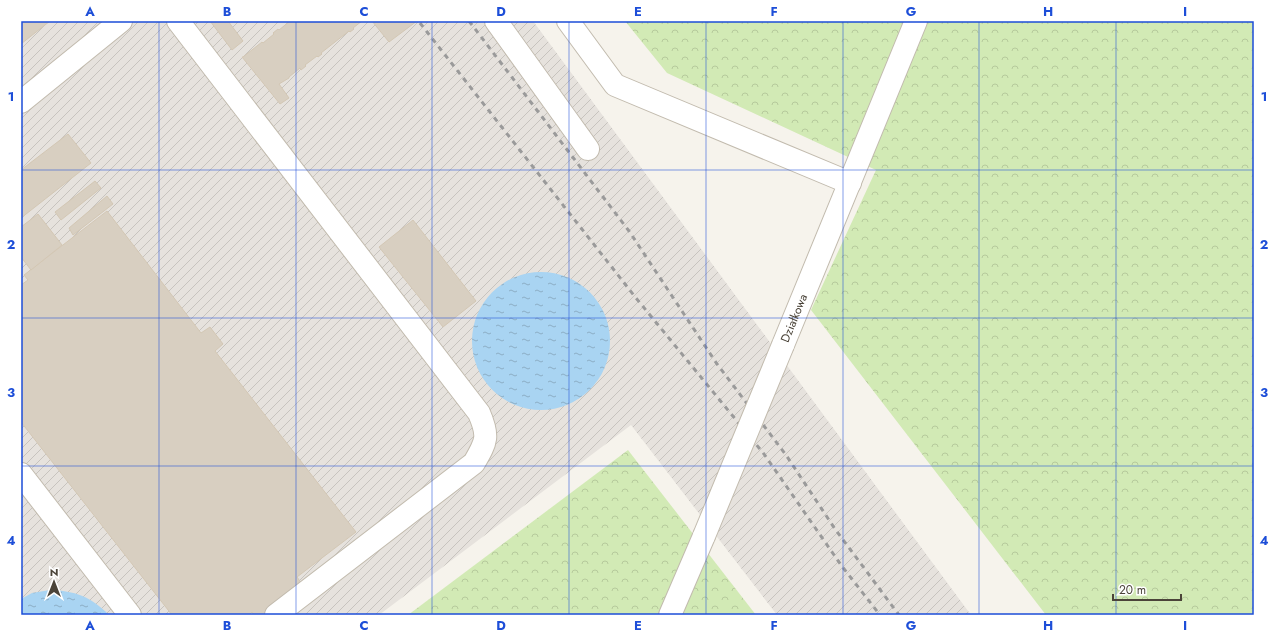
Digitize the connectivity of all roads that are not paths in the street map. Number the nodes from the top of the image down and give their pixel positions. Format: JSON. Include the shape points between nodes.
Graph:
{"nodes":[{"id":1,"x":121,"y":21,"type":"edge"},
{"id":2,"x":178,"y":21,"type":"edge"},
{"id":3,"x":496,"y":21,"type":"edge"},
{"id":4,"x":568,"y":21,"type":"edge"},
{"id":5,"x":916,"y":21,"type":"edge"},
{"id":6,"x":21,"y":102,"type":"edge"},
{"id":7,"x":588,"y":149,"type":"dead end"},
{"id":8,"x":850,"y":184,"type":"junction"},
{"id":9,"x":21,"y":474,"type":"edge"},
{"id":10,"x":130,"y":615,"type":"edge"},
{"id":11,"x":276,"y":615,"type":"edge"},
{"id":12,"x":670,"y":615,"type":"edge"}],
"edges":[{"from":1,"to":6,"type":"street"},
{"from":2,"to":11,"type":"street","via":[[479,413],[486,429],[484,447],[474,463]]},
{"from":3,"to":7,"type":"street"},
{"from":4,"to":8,"type":"street","via":[[615,85]]},
{"from":5,"to":8,"type":"street","name":"Działkowa"},
{"from":8,"to":12,"type":"street","name":"Działkowa","bridge":true},
{"from":9,"to":10,"type":"street"}]}
